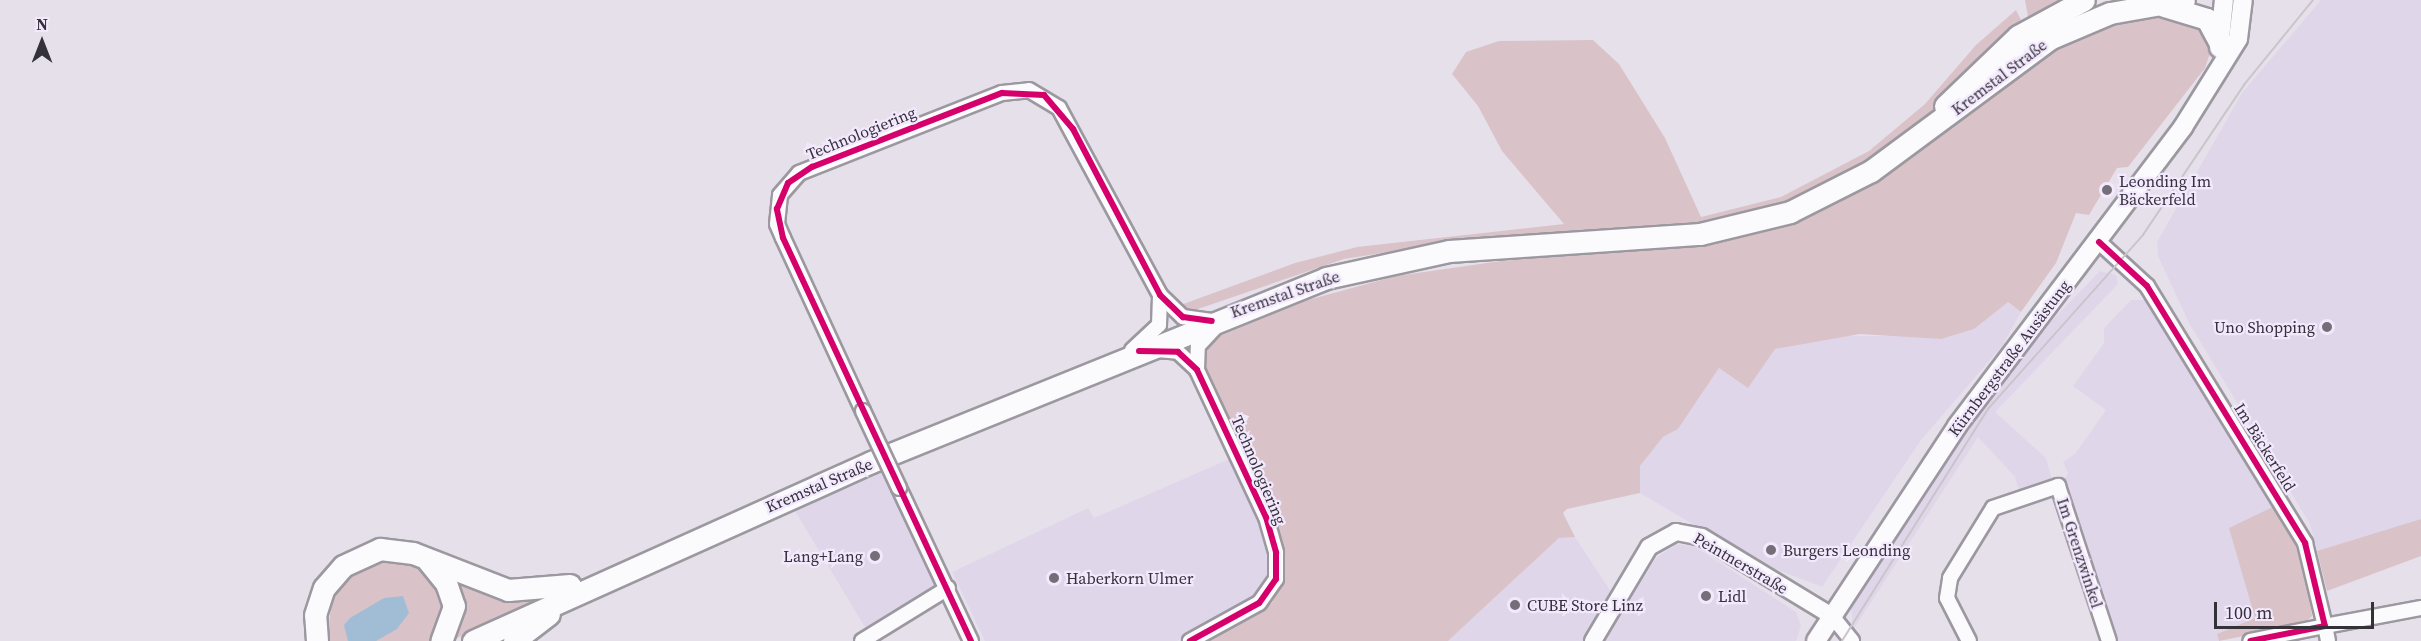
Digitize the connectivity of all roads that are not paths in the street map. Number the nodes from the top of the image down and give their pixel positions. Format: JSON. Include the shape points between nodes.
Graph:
{"nodes":[{"id":1,"x":2084,"y":0,"type":"edge"},
{"id":2,"x":2184,"y":0,"type":"edge"},
{"id":3,"x":2224,"y":0,"type":"edge"},
{"id":4,"x":2243,"y":0,"type":"edge"},
{"id":5,"x":2155,"y":5,"type":"junction"},
{"id":6,"x":2220,"y":43,"type":"junction"},
{"id":7,"x":2211,"y":82,"type":"junction"},
{"id":8,"x":1922,"y":134,"type":"junction"},
{"id":9,"x":2099,"y":242,"type":"junction"},
{"id":10,"x":1160,"y":296,"type":"junction"},
{"id":11,"x":1237,"y":310,"type":"junction"},
{"id":12,"x":1212,"y":321,"type":"junction"},
{"id":13,"x":1139,"y":351,"type":"junction"},
{"id":14,"x":1119,"y":359,"type":"junction"},
{"id":15,"x":1197,"y":370,"type":"junction"},
{"id":16,"x":425,"y":558,"type":"junction"},
{"id":17,"x":599,"y":580,"type":"junction"},
{"id":18,"x":948,"y":588,"type":"junction"},
{"id":19,"x":2421,"y":608,"type":"edge"},
{"id":20,"x":1832,"y":616,"type":"junction"},
{"id":21,"x":2325,"y":626,"type":"junction"},
{"id":22,"x":317,"y":641,"type":"edge"},
{"id":23,"x":441,"y":641,"type":"edge"},
{"id":24,"x":473,"y":641,"type":"edge"},
{"id":25,"x":514,"y":641,"type":"edge"},
{"id":26,"x":862,"y":641,"type":"edge"},
{"id":27,"x":971,"y":641,"type":"edge"},
{"id":28,"x":1190,"y":641,"type":"edge"},
{"id":29,"x":1593,"y":641,"type":"edge"},
{"id":30,"x":1816,"y":641,"type":"edge"},
{"id":31,"x":1852,"y":641,"type":"edge"},
{"id":32,"x":1969,"y":641,"type":"edge"},
{"id":33,"x":2109,"y":641,"type":"edge"},
{"id":34,"x":2250,"y":641,"type":"edge"},
{"id":35,"x":2328,"y":641,"type":"edge"}],
"edges":[{"from":1,"to":8,"type":"main road","name":"Kremstal Straße","via":[[2047,17],[1994,55]]},
{"from":2,"to":5,"type":"main road","name":"Kremstal Straße"},
{"from":3,"to":6,"type":"main road"},
{"from":4,"to":7,"type":"main road","name":"Kürnbergstraße Ausästung","via":[[2238,39]]},
{"from":5,"to":6,"type":"main road","via":[[2207,18]]},
{"from":5,"to":8,"type":"main road","name":"Kremstal Straße","via":[[2101,16],[2051,38]]},
{"from":6,"to":7,"type":"main road"},
{"from":7,"to":9,"type":"main road","name":"Kürnbergstraße Ausästung"},
{"from":8,"to":11,"type":"main road","name":"Kremstal Straße","via":[[1846,187],[1759,222],[1689,235],[1420,256],[1326,278]]},
{"from":9,"to":20,"type":"main road","name":"Kürnbergstraße Ausästung","via":[[1957,426]]},
{"from":9,"to":21,"type":"street","name":"Im Bäckerfeld","via":[[2142,281],[2282,499],[2313,562]]},
{"from":10,"to":12,"type":"street","name":"Technologiering","via":[[1183,317]]},
{"from":10,"to":14,"type":"street","via":[[1159,325]]},
{"from":10,"to":18,"type":"street","name":"Technologiering","bridge":true,"via":[[1059,108],[1044,95],[1016,90],[960,109],[799,173],[780,195],[777,224]]},
{"from":11,"to":12,"type":"main road","name":"Kremstal Straße"},
{"from":11,"to":15,"type":"street","via":[[1201,340]]},
{"from":12,"to":13,"type":"main road","name":"Kremstal Straße"},
{"from":13,"to":14,"type":"main road","name":"Kremstal Straße"},
{"from":13,"to":15,"type":"street","name":"Technologiering","via":[[1173,351]]},
{"from":14,"to":17,"type":"main road","name":"Kremstal Straße"},
{"from":15,"to":28,"type":"street","name":"Technologiering","via":[[1266,517],[1277,566],[1273,587],[1259,603]]},
{"from":16,"to":17,"type":"main road","via":[[508,590],[542,590]]},
{"from":16,"to":22,"type":"main road","via":[[380,549],[343,566],[318,602]]},
{"from":16,"to":23,"type":"main road","via":[[447,584],[454,606]]},
{"from":17,"to":24,"type":"main road","name":"Kremstal Straße"},
{"from":17,"to":25,"type":"main road"},
{"from":18,"to":26,"type":"street"},
{"from":18,"to":27,"type":"street","name":"Technologiering"},
{"from":19,"to":21,"type":"street"},
{"from":20,"to":29,"type":"street","name":"Peintnerstraße","via":[[1702,537],[1676,532],[1649,547]]},
{"from":20,"to":30,"type":"main road","name":"Kürnbergstraße Ausästung"},
{"from":20,"to":31,"type":"street"},
{"from":21,"to":34,"type":"street"},
{"from":21,"to":35,"type":"street","name":"Im Bäckerfeld"},
{"from":32,"to":33,"type":"street","name":"Im Grenzwinkel","via":[[1949,606],[1947,585],[1985,518],[2001,503],[2058,486]]}]}
